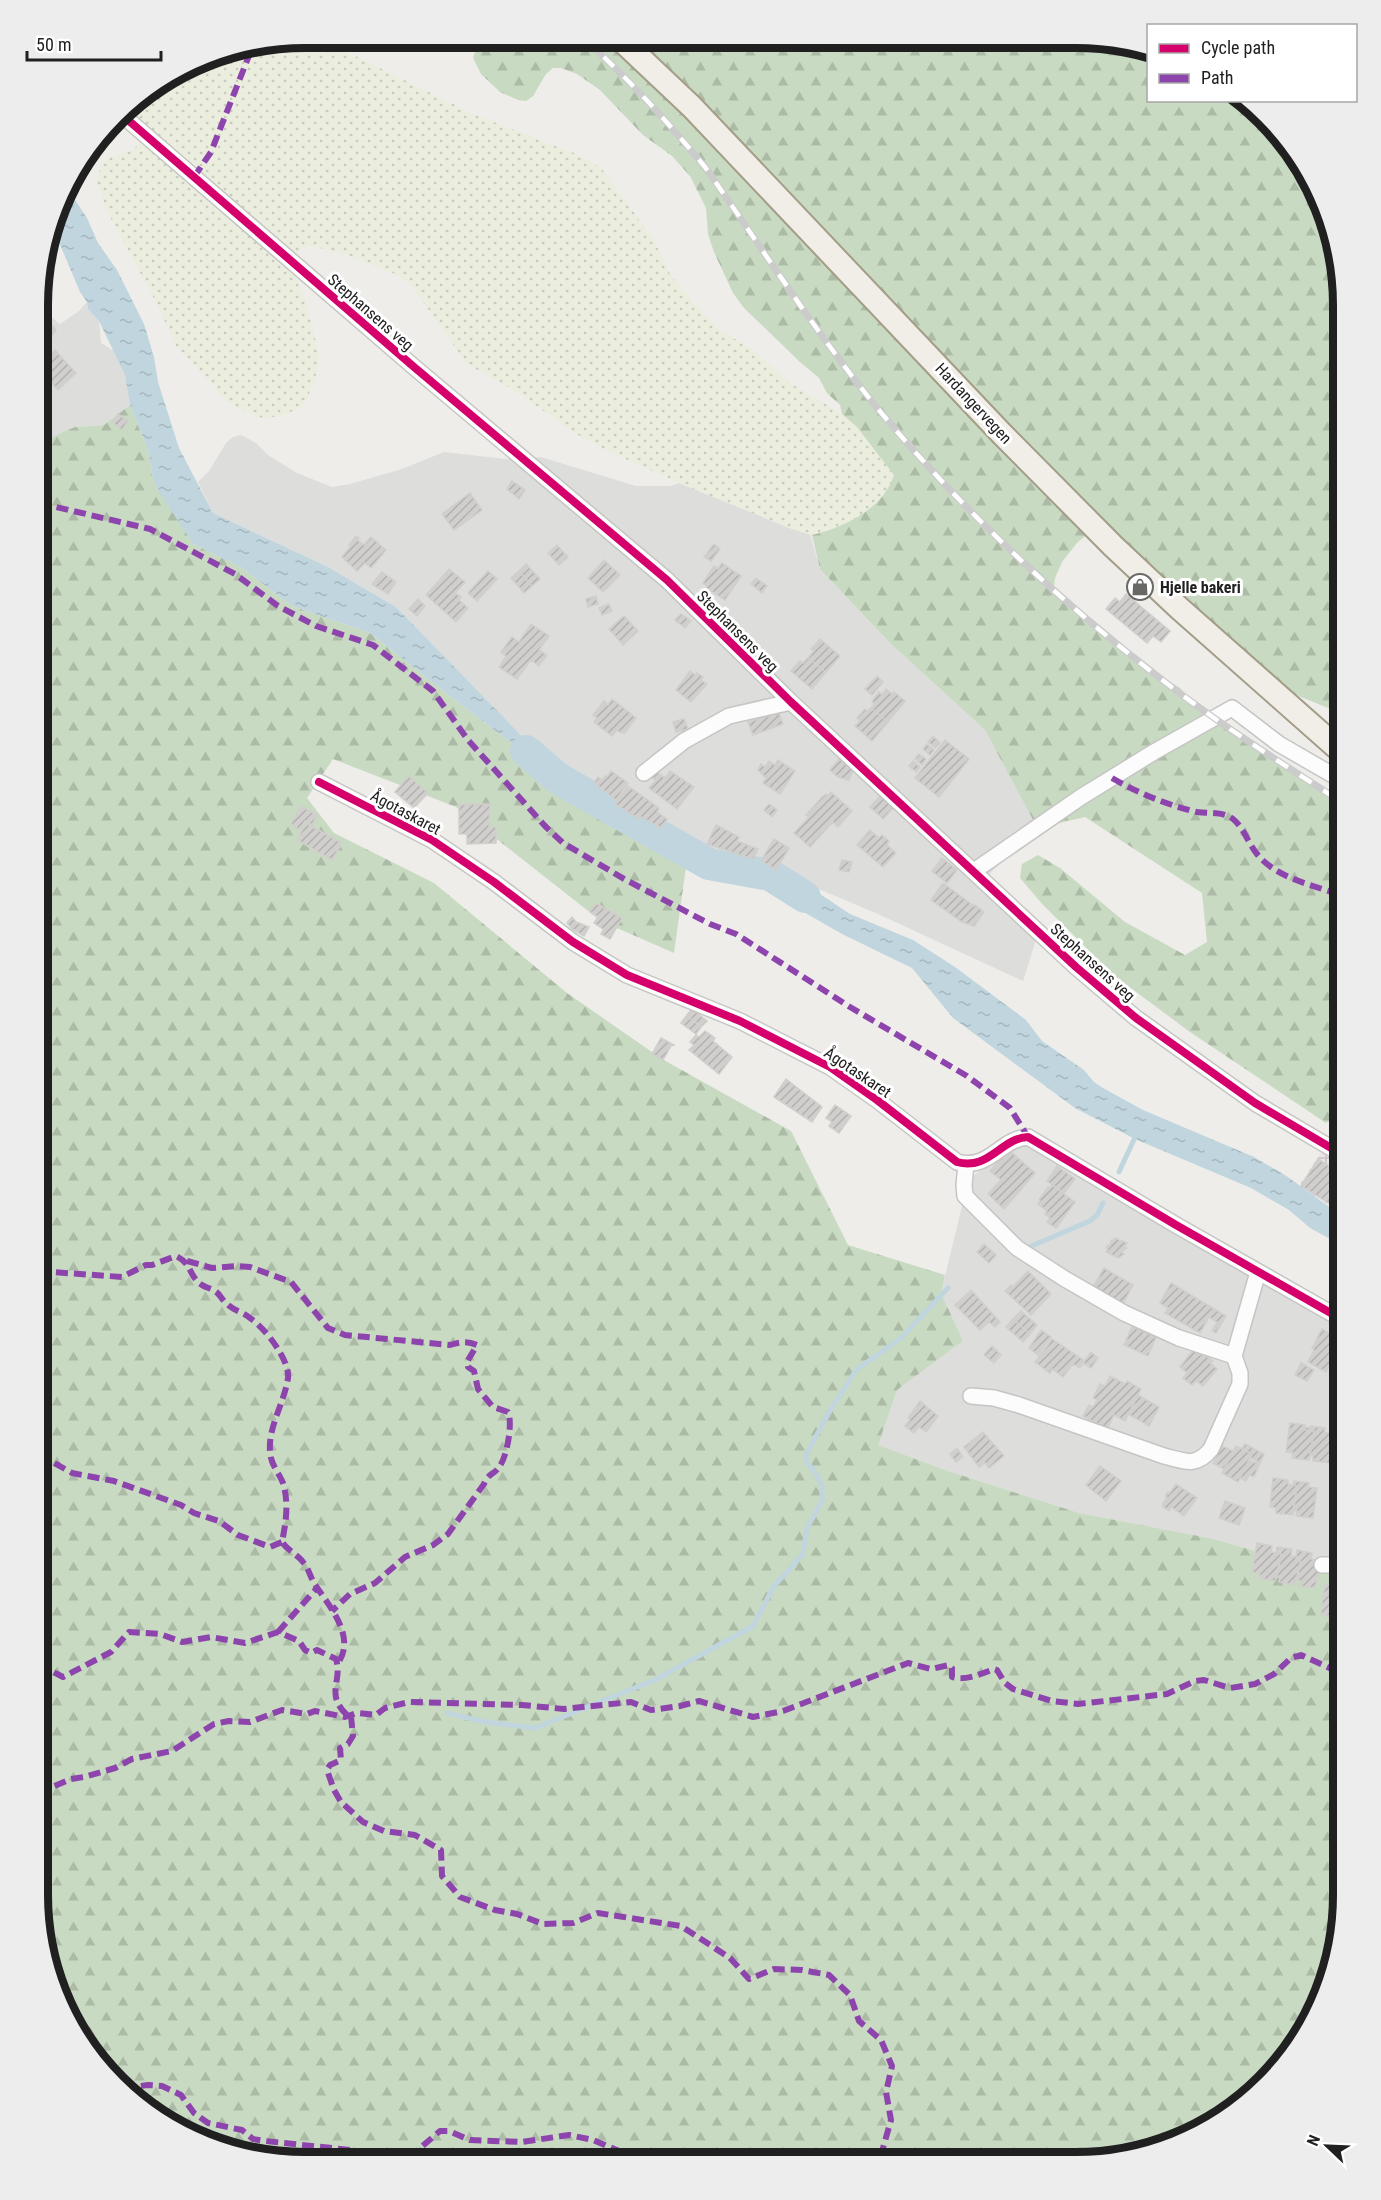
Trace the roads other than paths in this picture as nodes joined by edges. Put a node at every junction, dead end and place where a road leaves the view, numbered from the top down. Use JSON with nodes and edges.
{"nodes":[{"id":1,"x":630,"y":48,"type":"edge"},
{"id":2,"x":127,"y":119,"type":"edge"},
{"id":3,"x":791,"y":702,"type":"junction"},
{"id":4,"x":1333,"y":744,"type":"edge"},
{"id":5,"x":644,"y":773,"type":"dead end"},
{"id":6,"x":1333,"y":775,"type":"edge"},
{"id":7,"x":319,"y":782,"type":"dead end"},
{"id":8,"x":975,"y":871,"type":"junction"},
{"id":9,"x":1333,"y":1149,"type":"edge"},
{"id":10,"x":966,"y":1164,"type":"junction"},
{"id":11,"x":1258,"y":1272,"type":"junction"},
{"id":12,"x":1333,"y":1314,"type":"edge"},
{"id":13,"x":1234,"y":1356,"type":"junction"},
{"id":14,"x":971,"y":1396,"type":"dead end"},
{"id":15,"x":1322,"y":1565,"type":"dead end"},
{"id":16,"x":1333,"y":1565,"type":"edge"}],
"edges":[{"from":1,"to":4,"type":"main road","name":"Hardangervegen"},
{"from":2,"to":3,"type":"street","name":"Stephansens veg"},
{"from":3,"to":5,"type":"street"},
{"from":3,"to":8,"type":"street","name":"Stephansens veg"},
{"from":6,"to":8,"type":"street"},
{"from":7,"to":10,"type":"street","name":"Ågotaskaret"},
{"from":8,"to":9,"type":"street","name":"Stephansens veg"},
{"from":10,"to":11,"type":"street"},
{"from":10,"to":13,"type":"street"},
{"from":11,"to":12,"type":"street"},
{"from":11,"to":13,"type":"street"},
{"from":13,"to":14,"type":"street"},
{"from":15,"to":16,"type":"street"}]}
